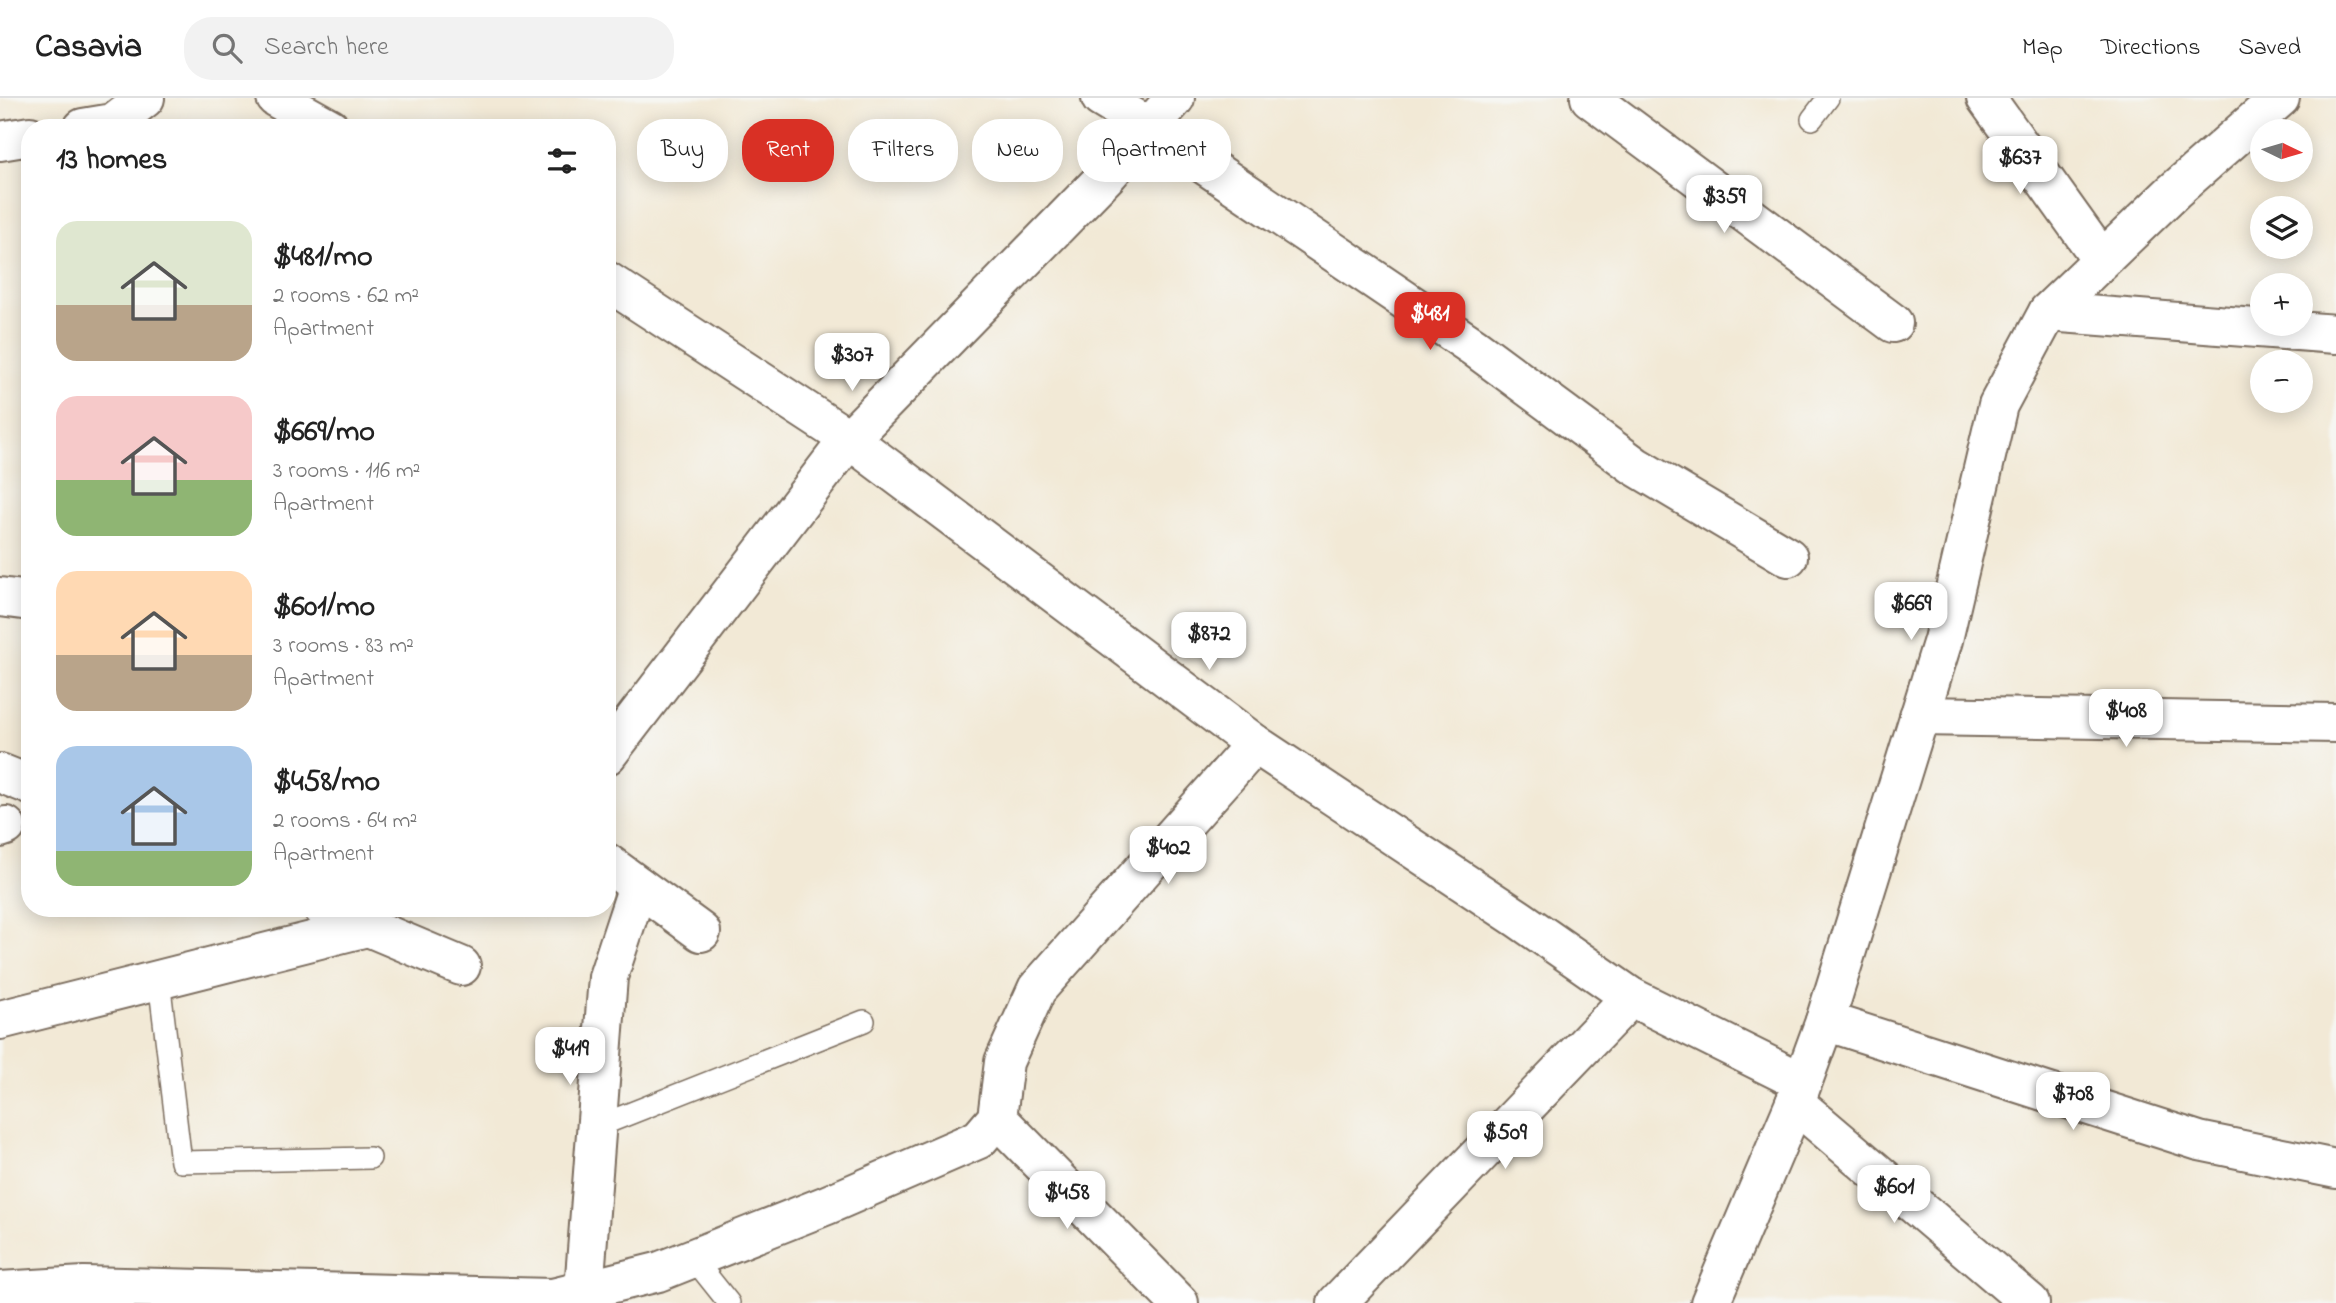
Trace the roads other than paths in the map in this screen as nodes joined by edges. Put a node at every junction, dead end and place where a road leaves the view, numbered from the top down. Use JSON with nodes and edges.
{"nodes":[{"id":1,"x":145,"y":98,"type":"edge"},
{"id":2,"x":276,"y":98,"type":"edge"},
{"id":3,"x":1101,"y":98,"type":"edge"},
{"id":4,"x":1175,"y":98,"type":"edge"},
{"id":5,"x":1590,"y":98,"type":"edge"},
{"id":6,"x":1828,"y":98,"type":"edge"},
{"id":7,"x":1986,"y":98,"type":"edge"},
{"id":8,"x":2280,"y":98,"type":"edge"},
{"id":9,"x":114,"y":119,"type":"edge"},
{"id":10,"x":314,"y":119,"type":"edge"},
{"id":11,"x":1136,"y":119,"type":"edge"},
{"id":12,"x":1156,"y":119,"type":"edge"},
{"id":13,"x":1812,"y":119,"type":"dead end"},
{"id":14,"x":21,"y":138,"type":"edge"},
{"id":15,"x":0,"y":141,"type":"edge"},
{"id":16,"x":1100,"y":182,"type":"edge"},
{"id":17,"x":1230,"y":182,"type":"edge"},
{"id":18,"x":2102,"y":260,"type":"junction"},
{"id":19,"x":616,"y":287,"type":"edge"},
{"id":20,"x":2048,"y":312,"type":"junction"},
{"id":21,"x":1893,"y":323,"type":"dead end"},
{"id":22,"x":2336,"y":334,"type":"edge"},
{"id":23,"x":849,"y":439,"type":"junction"},
{"id":24,"x":1788,"y":557,"type":"dead end"},
{"id":25,"x":0,"y":597,"type":"edge"},
{"id":26,"x":21,"y":600,"type":"edge"},
{"id":27,"x":1919,"y":716,"type":"junction"},
{"id":28,"x":2336,"y":723,"type":"edge"},
{"id":29,"x":616,"y":743,"type":"edge"},
{"id":30,"x":1255,"y":744,"type":"junction"},
{"id":31,"x":0,"y":773,"type":"edge"},
{"id":32,"x":21,"y":781,"type":"edge"},
{"id":33,"x":616,"y":870,"type":"edge"},
{"id":34,"x":638,"y":886,"type":"junction"},
{"id":35,"x":344,"y":917,"type":"edge"},
{"id":36,"x":367,"y":927,"type":"junction"},
{"id":37,"x":701,"y":932,"type":"dead end"},
{"id":38,"x":461,"y":966,"type":"dead end"},
{"id":39,"x":159,"y":980,"type":"junction"},
{"id":40,"x":1631,"y":997,"type":"junction"},
{"id":41,"x":0,"y":1020,"type":"edge"},
{"id":42,"x":864,"y":1021,"type":"dead end"},
{"id":43,"x":1825,"y":1021,"type":"junction"},
{"id":44,"x":1799,"y":1092,"type":"junction"},
{"id":45,"x":997,"y":1118,"type":"junction"},
{"id":46,"x":596,"y":1127,"type":"junction"},
{"id":47,"x":370,"y":1158,"type":"dead end"},
{"id":48,"x":2336,"y":1169,"type":"edge"},
{"id":49,"x":693,"y":1258,"type":"junction"},
{"id":50,"x":0,"y":1291,"type":"edge"},
{"id":51,"x":152,"y":1296,"type":"edge"},
{"id":52,"x":584,"y":1297,"type":"edge"},
{"id":53,"x":336,"y":1298,"type":"edge"},
{"id":54,"x":729,"y":1303,"type":"edge"},
{"id":55,"x":1180,"y":1303,"type":"edge"},
{"id":56,"x":1336,"y":1303,"type":"edge"},
{"id":57,"x":1710,"y":1303,"type":"edge"},
{"id":58,"x":2030,"y":1303,"type":"edge"}],
"edges":[{"from":1,"to":9,"type":"street"},
{"from":2,"to":10,"type":"street"},
{"from":3,"to":11,"type":"street"},
{"from":4,"to":12,"type":"street"},
{"from":5,"to":21,"type":"street"},
{"from":6,"to":13,"type":"lane"},
{"from":7,"to":18,"type":"street"},
{"from":8,"to":18,"type":"street"},
{"from":14,"to":15,"type":"street"},
{"from":16,"to":23,"type":"street"},
{"from":17,"to":24,"type":"street"},
{"from":18,"to":20,"type":"street"},
{"from":19,"to":23,"type":"street"},
{"from":20,"to":22,"type":"street"},
{"from":20,"to":27,"type":"street"},
{"from":23,"to":29,"type":"street"},
{"from":23,"to":30,"type":"street"},
{"from":25,"to":26,"type":"street"},
{"from":27,"to":28,"type":"street"},
{"from":27,"to":43,"type":"street"},
{"from":30,"to":40,"type":"street"},
{"from":30,"to":45,"type":"street"},
{"from":31,"to":32,"type":"street"},
{"from":33,"to":34,"type":"street"},
{"from":34,"to":37,"type":"street"},
{"from":34,"to":46,"type":"street"},
{"from":35,"to":36,"type":"street"},
{"from":36,"to":38,"type":"street"},
{"from":36,"to":39,"type":"street"},
{"from":39,"to":41,"type":"street"},
{"from":39,"to":47,"type":"lane"},
{"from":40,"to":44,"type":"street"},
{"from":40,"to":56,"type":"street"},
{"from":42,"to":46,"type":"lane"},
{"from":43,"to":44,"type":"street"},
{"from":43,"to":48,"type":"street"},
{"from":44,"to":57,"type":"street"},
{"from":44,"to":58,"type":"street"},
{"from":45,"to":49,"type":"street"},
{"from":45,"to":55,"type":"street"},
{"from":46,"to":52,"type":"street"},
{"from":49,"to":52,"type":"street"},
{"from":49,"to":54,"type":"lane"},
{"from":50,"to":51,"type":"street"},
{"from":51,"to":53,"type":"street"},
{"from":52,"to":53,"type":"street"}]}
